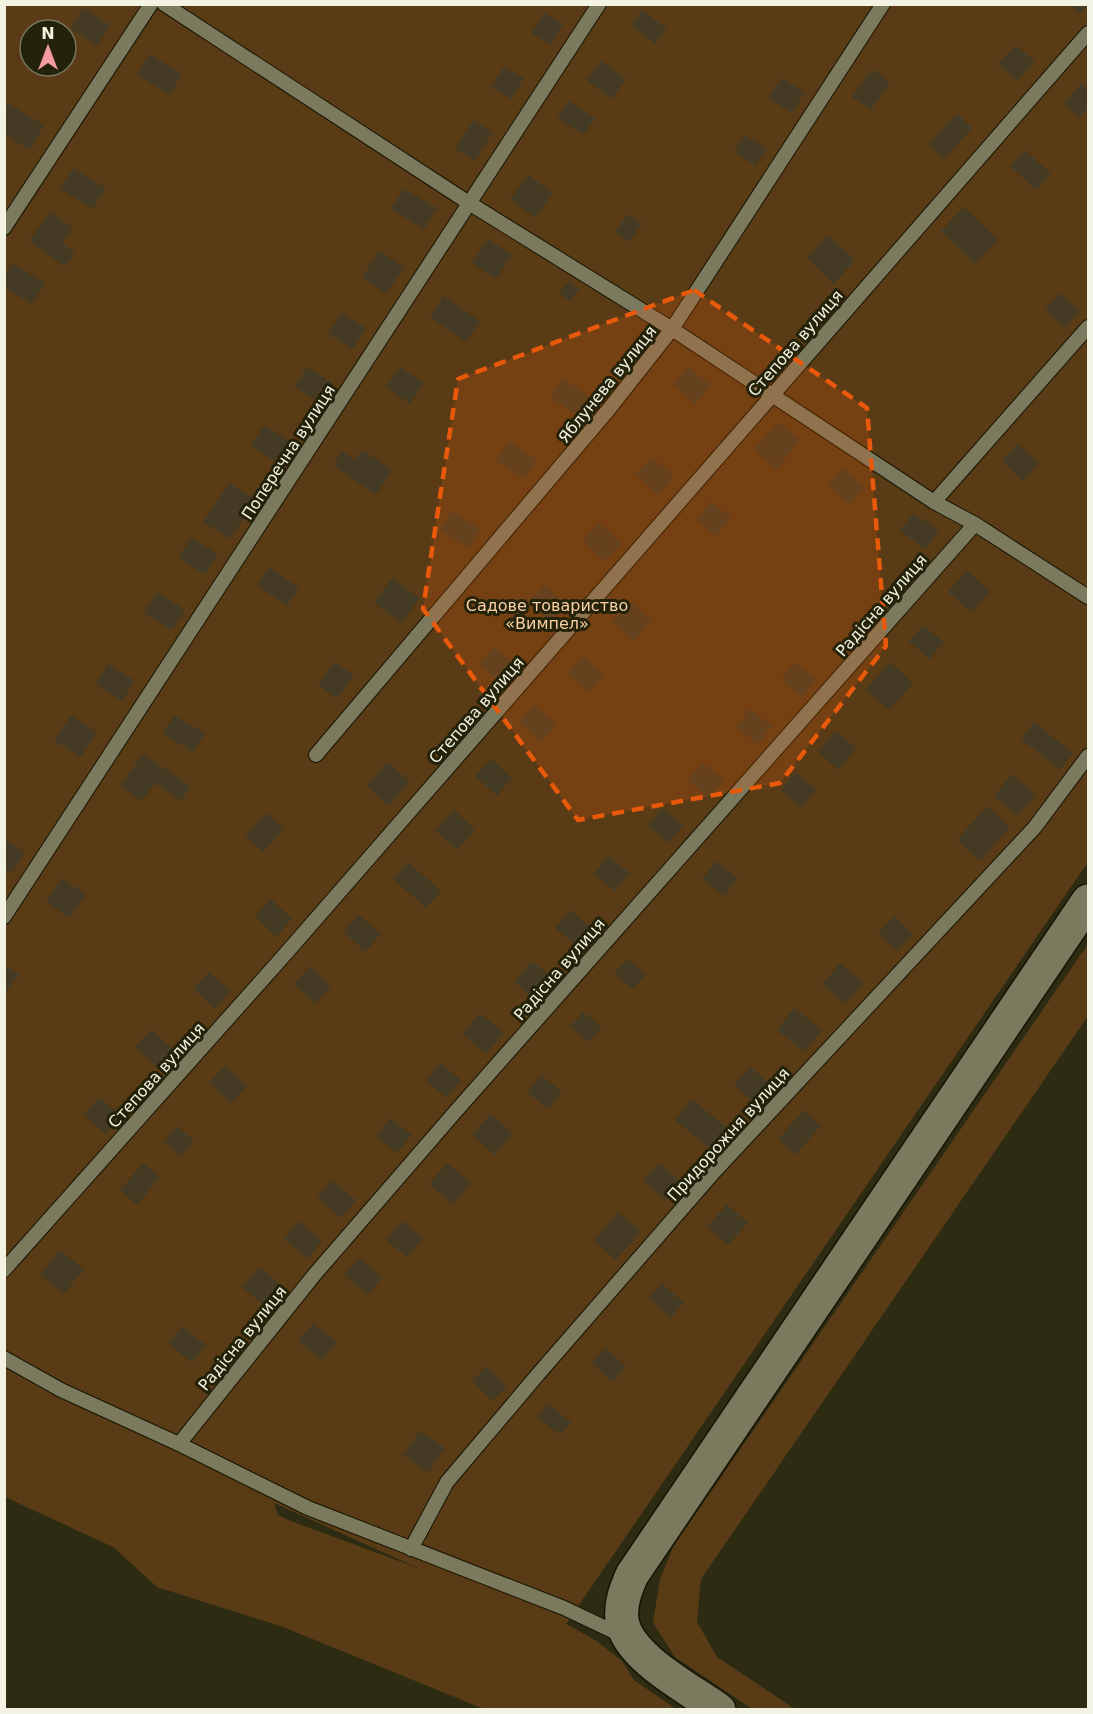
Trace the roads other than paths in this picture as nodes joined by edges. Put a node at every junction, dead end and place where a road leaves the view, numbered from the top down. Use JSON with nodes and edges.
{"nodes":[{"id":1,"x":151,"y":4,"type":"edge"},
{"id":2,"x":164,"y":4,"type":"edge"},
{"id":3,"x":600,"y":4,"type":"edge"},
{"id":4,"x":883,"y":4,"type":"edge"},
{"id":5,"x":1089,"y":33,"type":"edge"},
{"id":6,"x":469,"y":203,"type":"junction"},
{"id":7,"x":4,"y":228,"type":"edge"},
{"id":8,"x":1089,"y":327,"type":"edge"},
{"id":9,"x":672,"y":329,"type":"junction"},
{"id":10,"x":771,"y":395,"type":"junction"},
{"id":11,"x":934,"y":502,"type":"junction"},
{"id":12,"x":975,"y":524,"type":"junction"},
{"id":13,"x":1089,"y":597,"type":"edge"},
{"id":14,"x":316,"y":755,"type":"dead end"},
{"id":15,"x":1089,"y":756,"type":"edge"},
{"id":16,"x":1089,"y":901,"type":"edge"},
{"id":17,"x":4,"y":917,"type":"edge"},
{"id":18,"x":4,"y":1270,"type":"edge"},
{"id":19,"x":4,"y":1358,"type":"edge"},
{"id":20,"x":179,"y":1444,"type":"junction"},
{"id":21,"x":411,"y":1549,"type":"junction"},
{"id":22,"x":628,"y":1639,"type":"junction"},
{"id":23,"x":719,"y":1710,"type":"edge"}],
"edges":[{"from":1,"to":7,"type":"lane"},
{"from":2,"to":6,"type":"lane"},
{"from":3,"to":6,"type":"lane","name":"Поперечна вулиця"},
{"from":4,"to":9,"type":"lane","name":"Яблунева вулиця"},
{"from":5,"to":10,"type":"lane","name":"Степова вулиця"},
{"from":6,"to":9,"type":"lane"},
{"from":6,"to":17,"type":"lane","name":"Поперечна вулиця"},
{"from":8,"to":11,"type":"lane"},
{"from":9,"to":10,"type":"lane"},
{"from":9,"to":14,"type":"lane","name":"Яблунева вулиця"},
{"from":10,"to":11,"type":"lane"},
{"from":10,"to":18,"type":"lane","name":"Степова вулиця"},
{"from":11,"to":12,"type":"lane"},
{"from":12,"to":13,"type":"lane"},
{"from":12,"to":20,"type":"lane","name":"Радісна вулиця"},
{"from":15,"to":21,"type":"lane","name":"Придорожня вулиця"},
{"from":16,"to":22,"type":"street"},
{"from":19,"to":20,"type":"lane"},
{"from":20,"to":21,"type":"lane"},
{"from":21,"to":22,"type":"lane"},
{"from":22,"to":23,"type":"street"}]}
